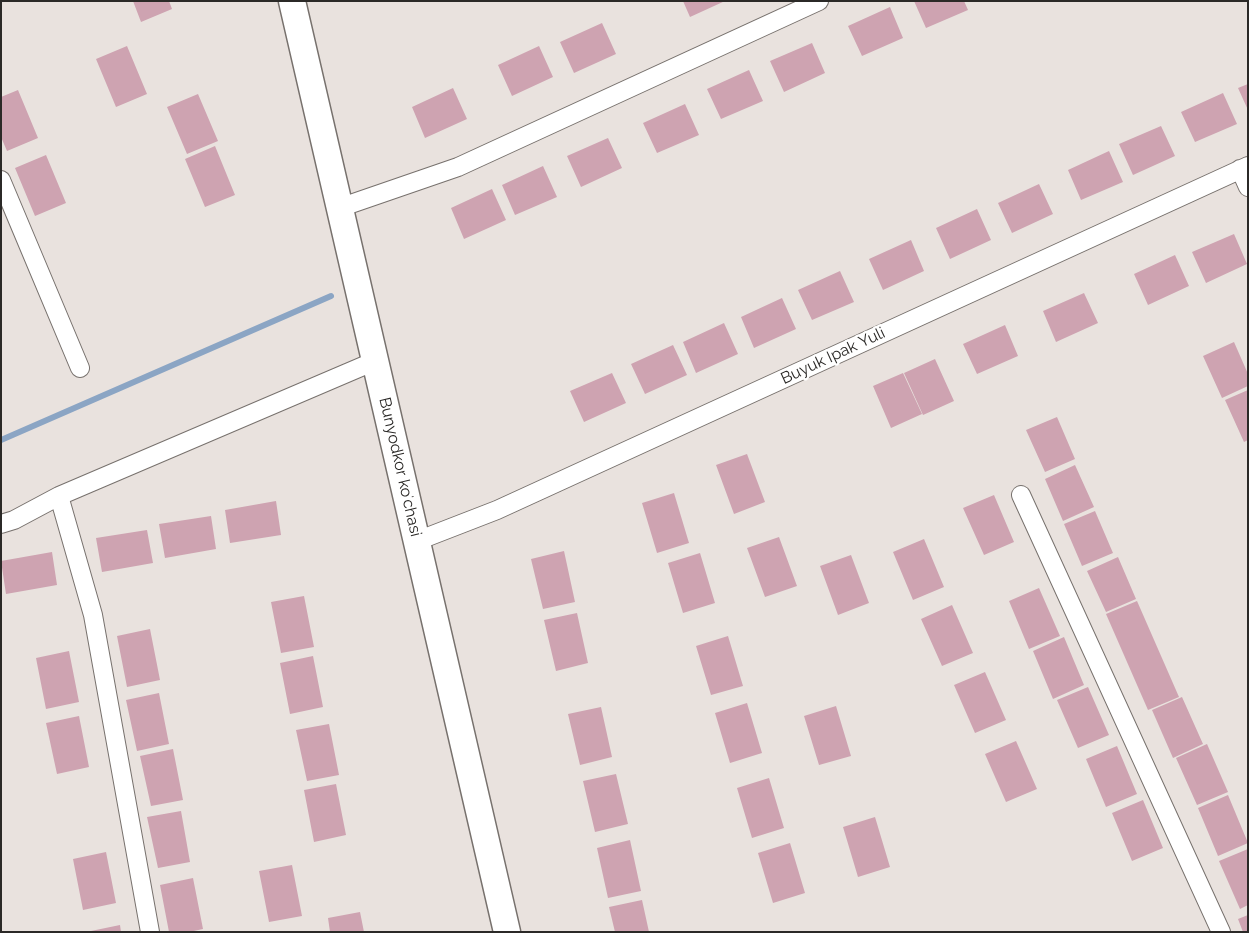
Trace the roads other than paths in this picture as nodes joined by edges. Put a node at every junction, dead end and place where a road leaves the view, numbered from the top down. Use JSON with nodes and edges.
{"nodes":[{"id":1,"x":292,"y":1,"type":"edge"},
{"id":2,"x":819,"y":1,"type":"edge"},
{"id":3,"x":1244,"y":168,"type":"edge"},
{"id":4,"x":1,"y":180,"type":"edge"},
{"id":5,"x":1248,"y":187,"type":"edge"},
{"id":6,"x":340,"y":208,"type":"junction"},
{"id":7,"x":375,"y":361,"type":"junction"},
{"id":8,"x":80,"y":368,"type":"dead end"},
{"id":9,"x":1021,"y":495,"type":"dead end"},
{"id":10,"x":59,"y":496,"type":"junction"},
{"id":11,"x":1,"y":524,"type":"edge"},
{"id":12,"x":417,"y":541,"type":"junction"},
{"id":13,"x":150,"y":932,"type":"edge"},
{"id":14,"x":508,"y":932,"type":"edge"},
{"id":15,"x":1221,"y":932,"type":"edge"}],
"edges":[{"from":1,"to":6,"type":"main road","name":"Bunyodkor koʻchasi"},
{"from":2,"to":6,"type":"street"},
{"from":3,"to":5,"type":"street"},
{"from":3,"to":12,"type":"street","name":"Buyuk Ipak Yuli"},
{"from":4,"to":8,"type":"street"},
{"from":6,"to":7,"type":"main road","name":"Bunyodkor koʻchasi"},
{"from":7,"to":10,"type":"street"},
{"from":7,"to":12,"type":"main road","name":"Bunyodkor koʻchasi"},
{"from":9,"to":15,"type":"street"},
{"from":10,"to":11,"type":"street"},
{"from":10,"to":13,"type":"street"},
{"from":12,"to":14,"type":"main road","name":"Bunyodkor koʻchasi"}]}
